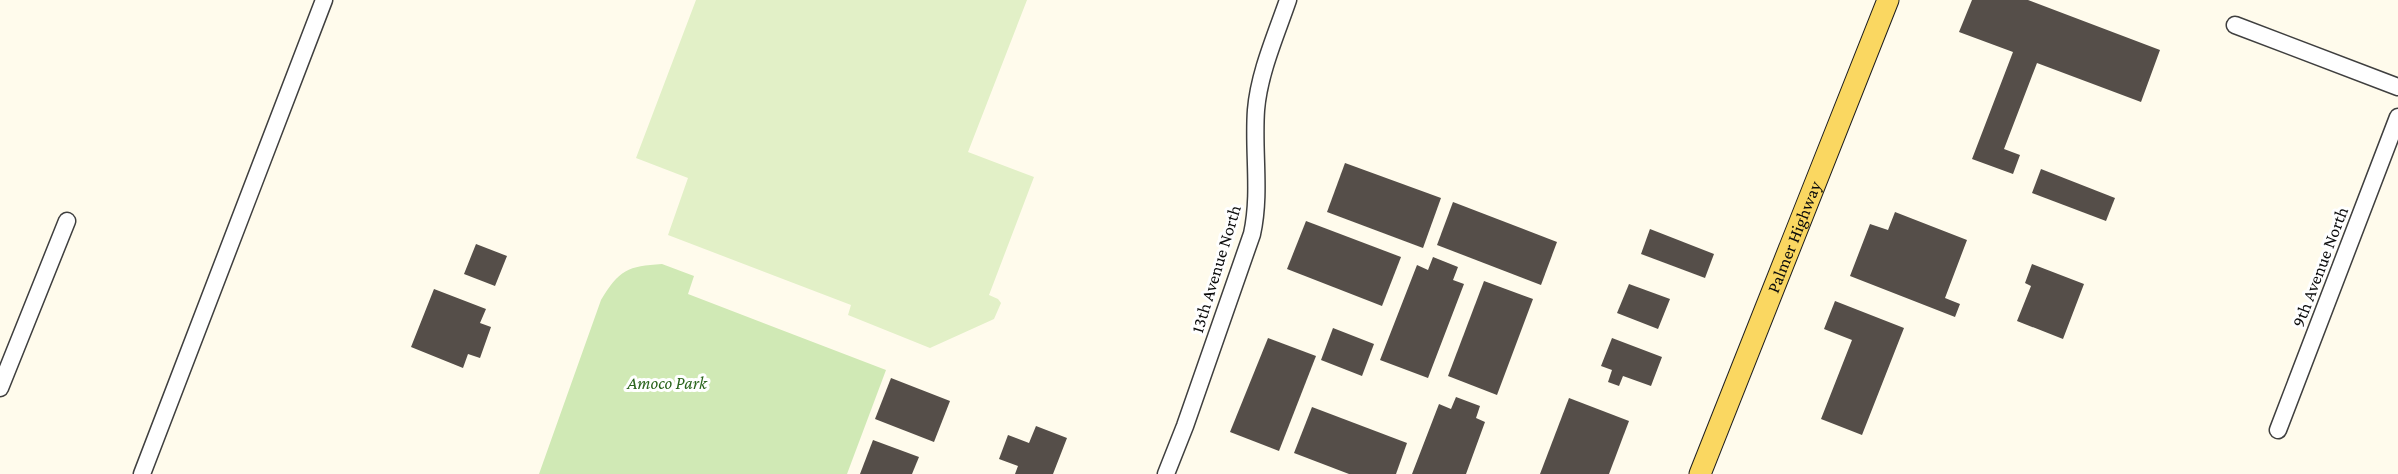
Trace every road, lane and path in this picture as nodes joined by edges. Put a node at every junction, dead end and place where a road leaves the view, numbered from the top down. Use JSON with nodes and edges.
{"nodes":[{"id":1,"x":324,"y":0,"type":"edge"},
{"id":2,"x":1288,"y":0,"type":"edge"},
{"id":3,"x":1888,"y":0,"type":"edge"},
{"id":4,"x":2235,"y":25,"type":"dead end"},
{"id":5,"x":2398,"y":87,"type":"edge"},
{"id":6,"x":2398,"y":117,"type":"edge"},
{"id":7,"x":66,"y":221,"type":"dead end"},
{"id":8,"x":0,"y":388,"type":"edge"},
{"id":9,"x":2278,"y":430,"type":"dead end"},
{"id":10,"x":142,"y":474,"type":"edge"},
{"id":11,"x":1166,"y":474,"type":"edge"},
{"id":12,"x":1700,"y":474,"type":"edge"}],
"edges":[{"from":1,"to":10,"type":"street"},
{"from":2,"to":11,"type":"street","name":"13th Avenue North"},
{"from":3,"to":12,"type":"main road","name":"Palmer Highway"},
{"from":4,"to":5,"type":"street"},
{"from":6,"to":9,"type":"street","name":"9th Avenue North"},
{"from":7,"to":8,"type":"street"}]}
